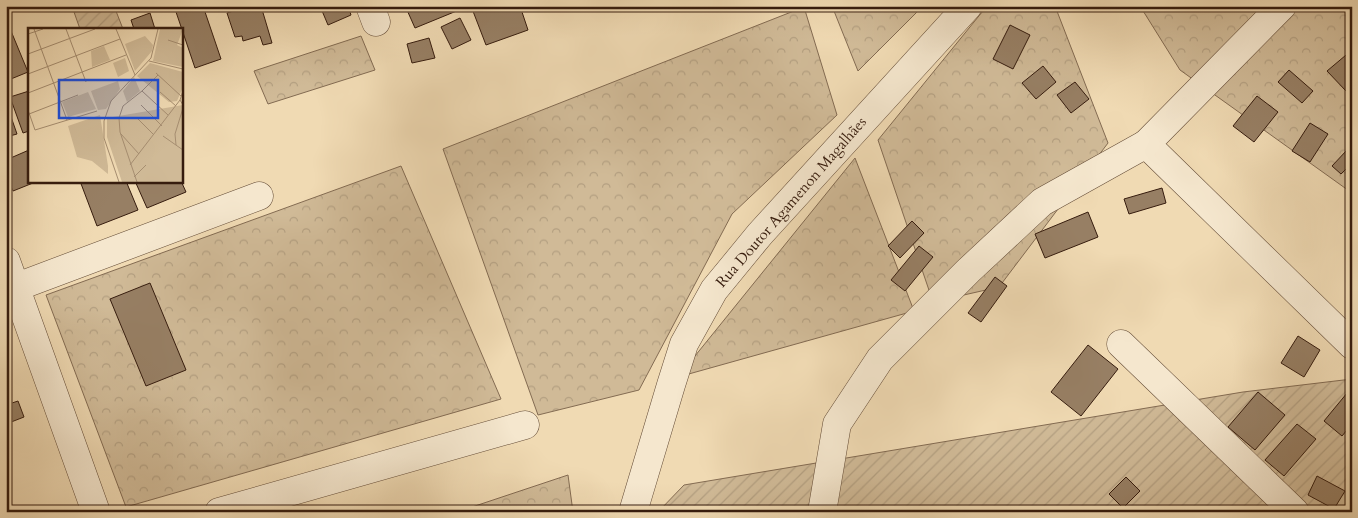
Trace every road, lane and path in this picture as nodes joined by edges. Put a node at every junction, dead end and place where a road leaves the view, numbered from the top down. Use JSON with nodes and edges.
{"nodes":[{"id":1,"x":968,"y":6,"type":"edge"},
{"id":2,"x":1282,"y":6,"type":"edge"},
{"id":3,"x":1146,"y":144,"type":"junction"},
{"id":4,"x":259,"y":196,"type":"dead end"},
{"id":5,"x":6,"y":261,"type":"edge"},
{"id":6,"x":11,"y":289,"type":"edge"},
{"id":7,"x":1121,"y":344,"type":"dead end"},
{"id":8,"x":1352,"y":345,"type":"edge"},
{"id":9,"x":525,"y":426,"type":"dead end"},
{"id":10,"x":96,"y":512,"type":"edge"},
{"id":11,"x":219,"y":512,"type":"edge"},
{"id":12,"x":633,"y":512,"type":"edge"},
{"id":13,"x":822,"y":512,"type":"edge"},
{"id":14,"x":1294,"y":512,"type":"edge"}],
"edges":[{"from":1,"to":12,"type":"street","name":"Rua Doutor Agamenon Magalhães"},
{"from":2,"to":3,"type":"street"},
{"from":3,"to":8,"type":"street"},
{"from":3,"to":13,"type":"street"},
{"from":4,"to":6,"type":"street"},
{"from":5,"to":6,"type":"street"},
{"from":6,"to":10,"type":"street"},
{"from":7,"to":14,"type":"street"},
{"from":9,"to":11,"type":"street"}]}
